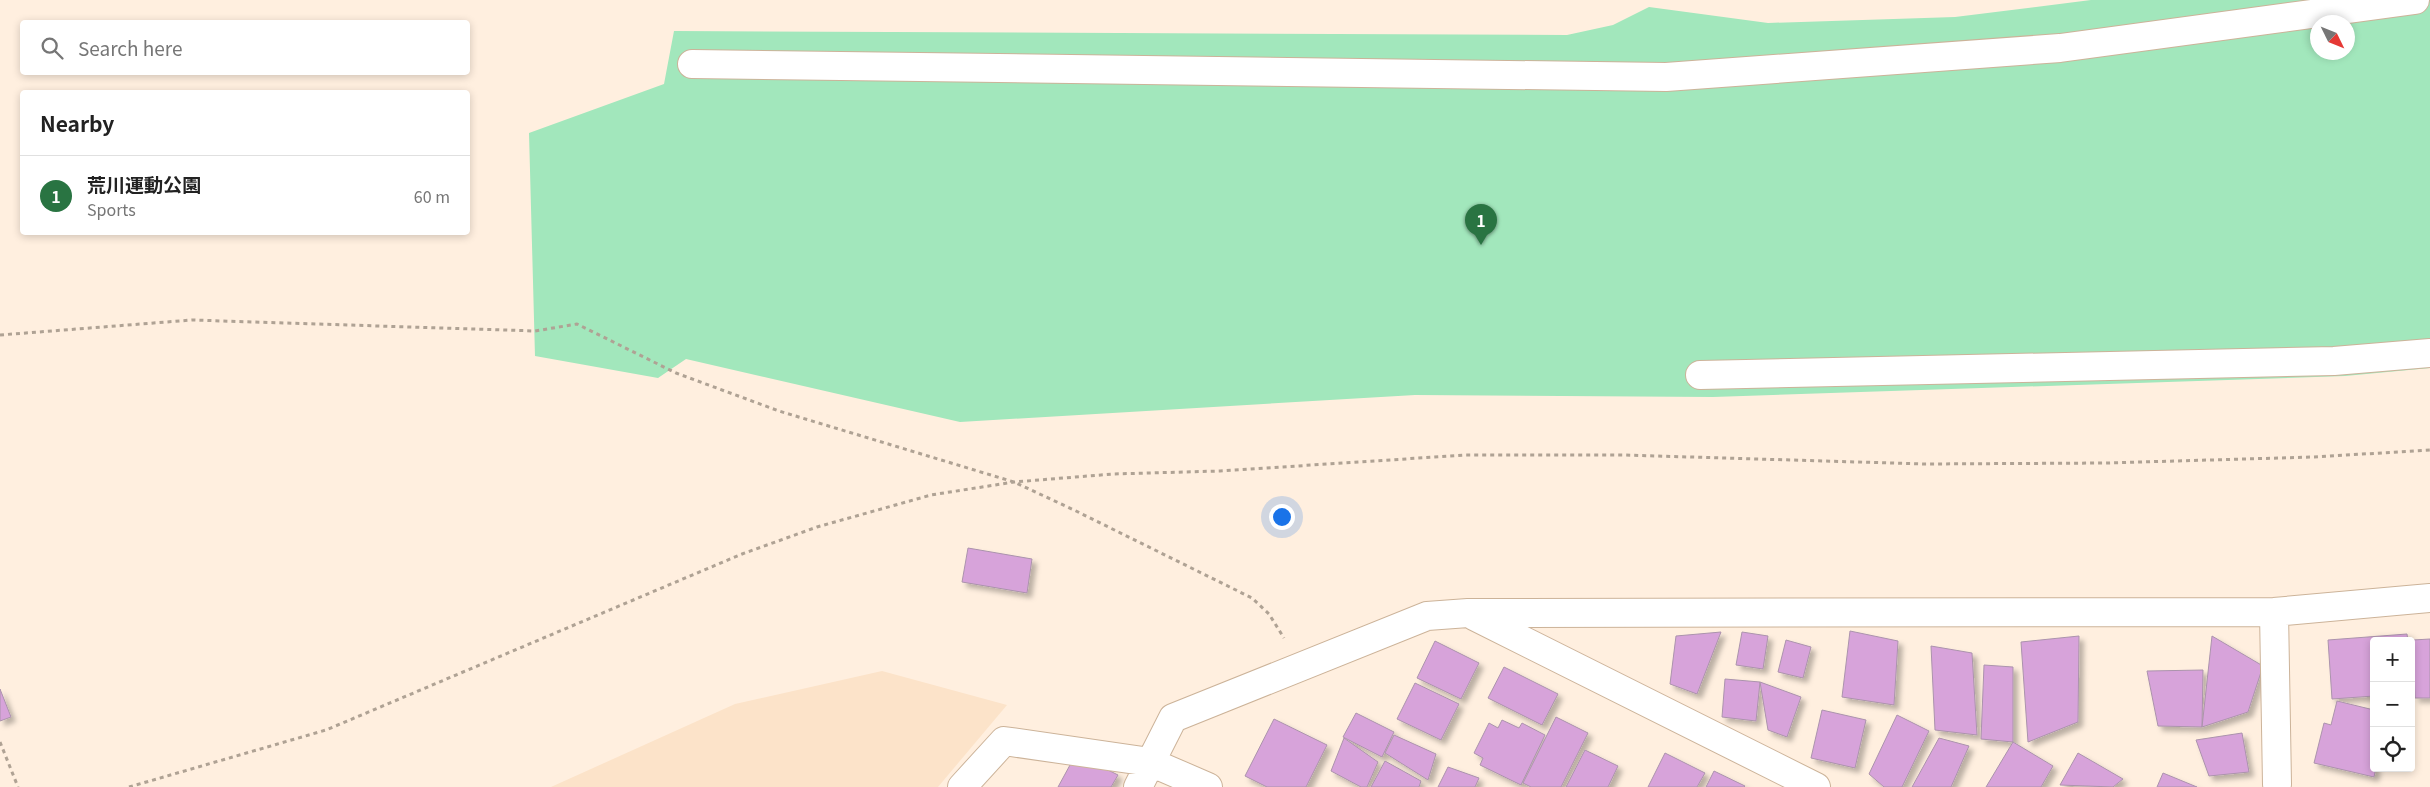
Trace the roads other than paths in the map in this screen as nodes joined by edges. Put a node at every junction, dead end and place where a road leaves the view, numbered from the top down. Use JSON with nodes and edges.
{"nodes":[{"id":1,"x":2415,"y":0,"type":"edge"},
{"id":2,"x":692,"y":64,"type":"dead end"},
{"id":3,"x":2430,"y":353,"type":"edge"},
{"id":4,"x":1700,"y":375,"type":"dead end"},
{"id":5,"x":2430,"y":598,"type":"edge"},
{"id":6,"x":2274,"y":612,"type":"junction"},
{"id":7,"x":1468,"y":613,"type":"junction"},
{"id":8,"x":1150,"y":762,"type":"junction"},
{"id":9,"x":2280,"y":786,"type":"edge"},
{"id":10,"x":962,"y":787,"type":"edge"},
{"id":11,"x":1138,"y":787,"type":"edge"},
{"id":12,"x":1208,"y":787,"type":"edge"},
{"id":13,"x":1816,"y":787,"type":"edge"}],
"edges":[{"from":1,"to":2,"type":"street"},
{"from":3,"to":4,"type":"street"},
{"from":5,"to":6,"type":"street"},
{"from":6,"to":7,"type":"street"},
{"from":6,"to":9,"type":"street"},
{"from":7,"to":8,"type":"street"},
{"from":7,"to":13,"type":"street"},
{"from":8,"to":10,"type":"street"},
{"from":8,"to":11,"type":"street"},
{"from":8,"to":12,"type":"street"}]}
